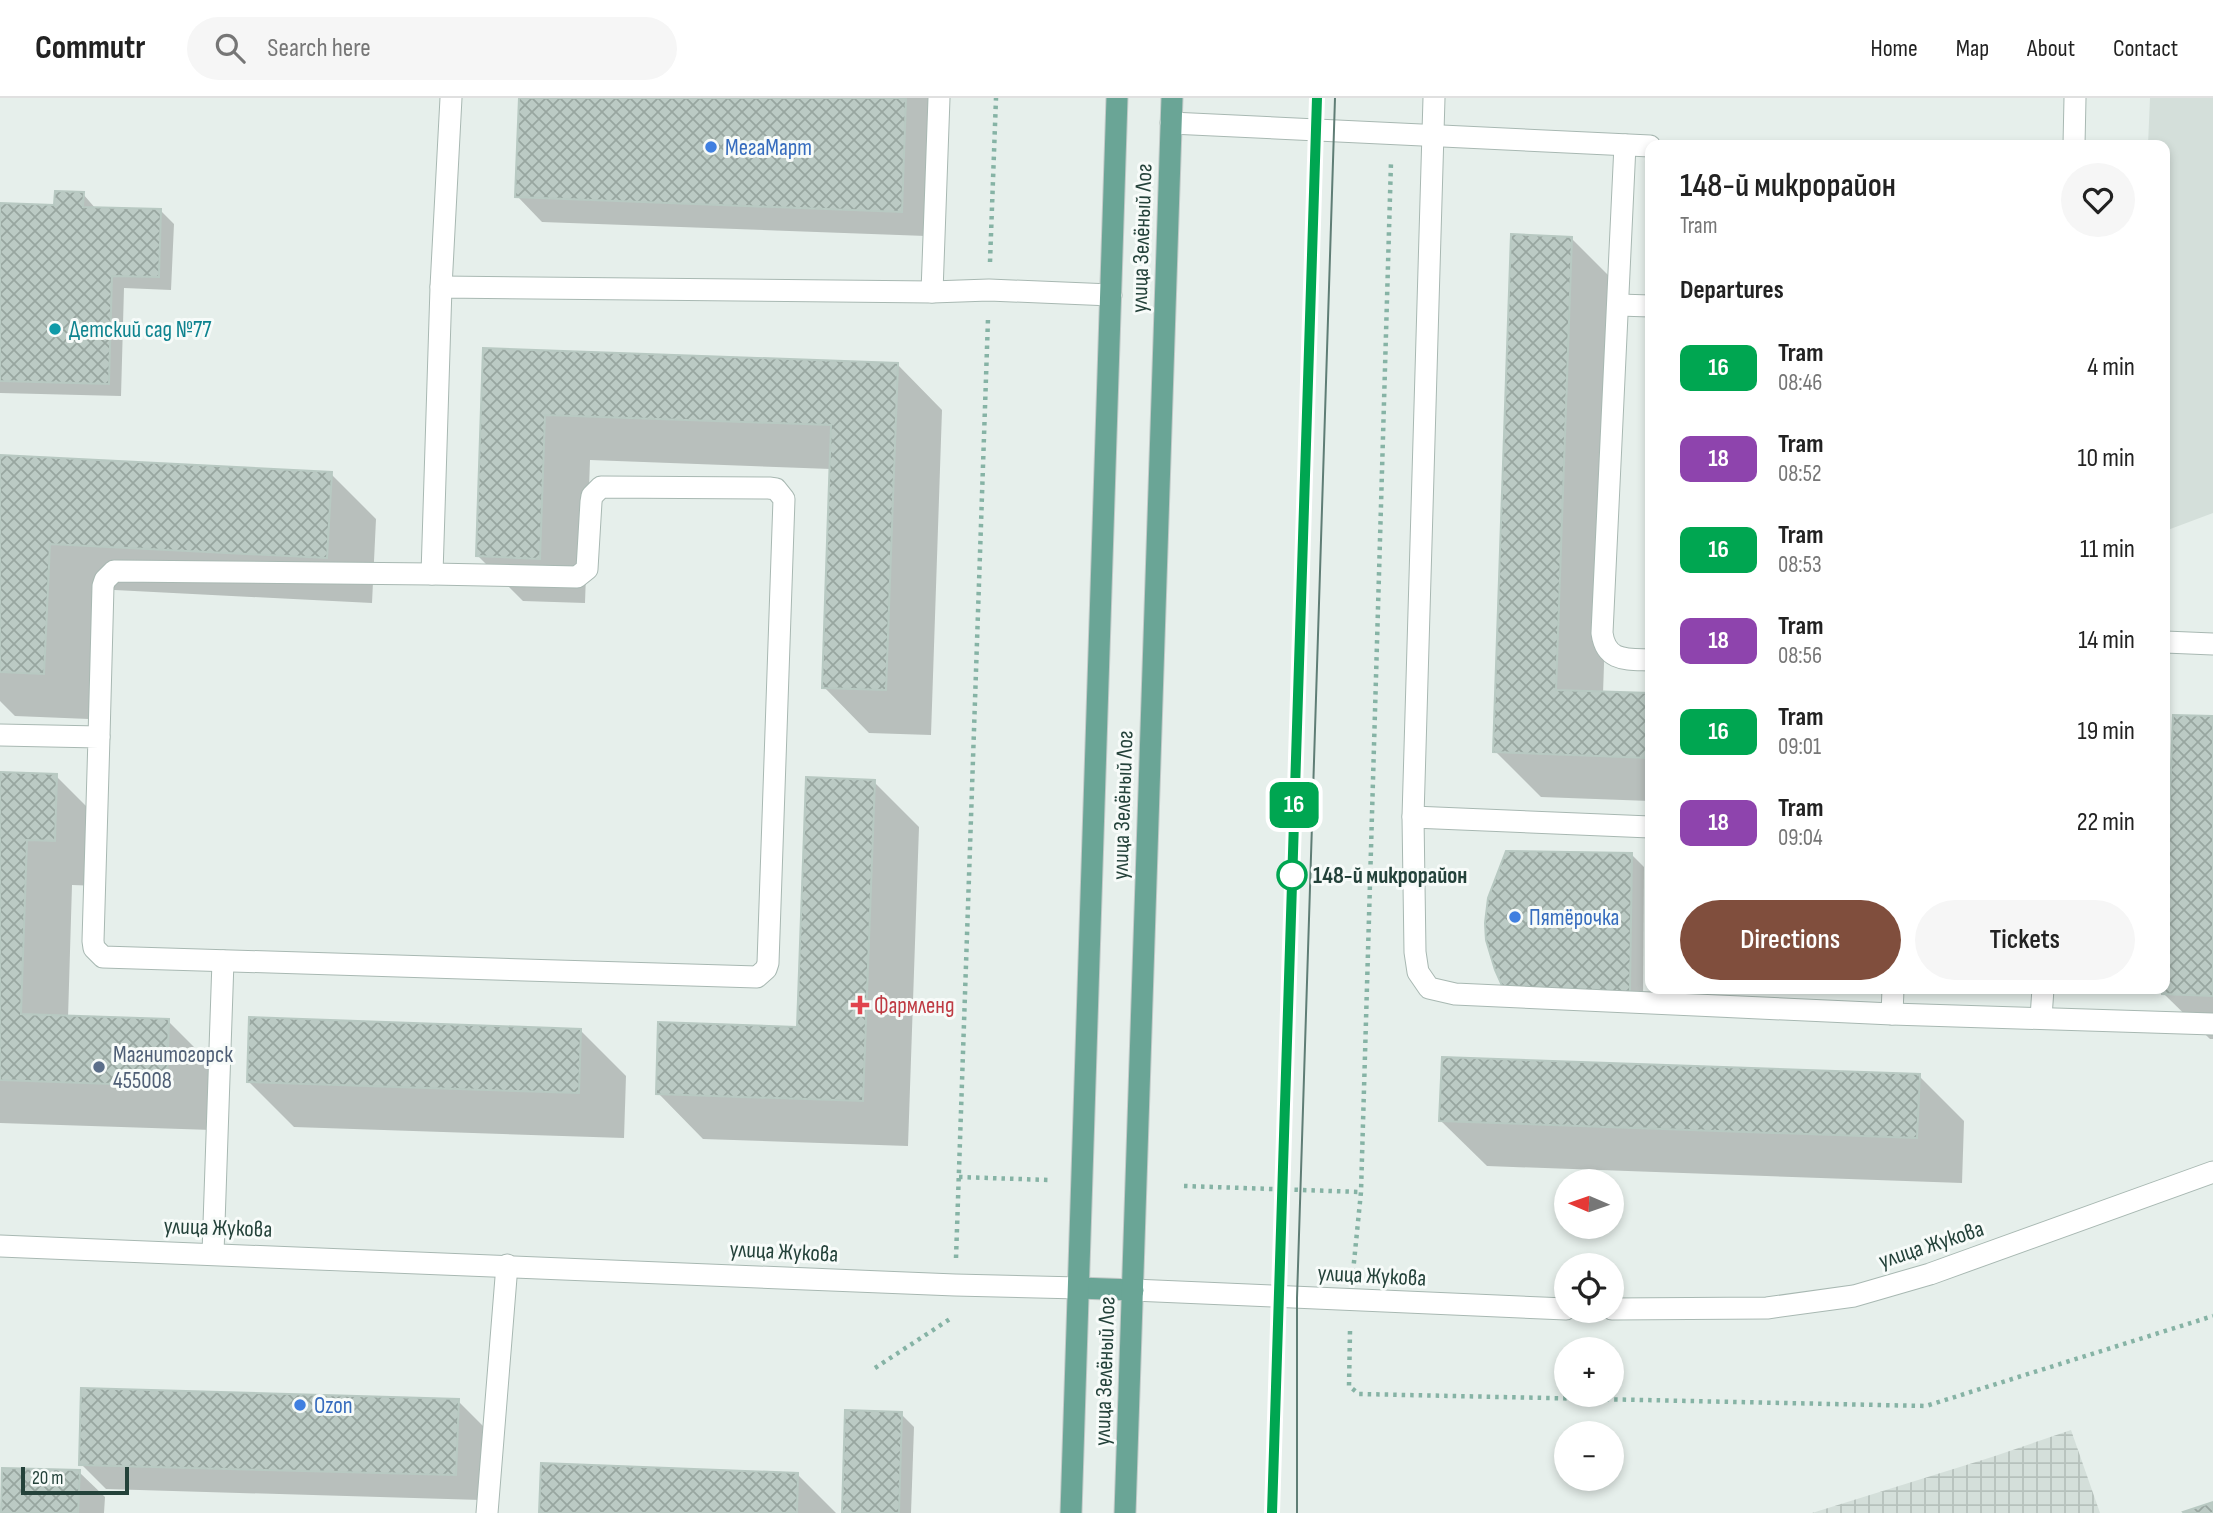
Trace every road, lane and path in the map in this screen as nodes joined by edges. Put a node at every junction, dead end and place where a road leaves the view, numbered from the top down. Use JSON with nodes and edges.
{"nodes":[{"id":1,"x":451,"y":98,"type":"edge"},
{"id":2,"x":939,"y":98,"type":"edge"},
{"id":3,"x":996,"y":98,"type":"edge"},
{"id":4,"x":1117,"y":98,"type":"edge"},
{"id":5,"x":1172,"y":98,"type":"edge"},
{"id":6,"x":1433,"y":98,"type":"edge"},
{"id":7,"x":2076,"y":98,"type":"edge"},
{"id":8,"x":1171,"y":123,"type":"junction"},
{"id":9,"x":1391,"y":133,"type":"junction"},
{"id":10,"x":1431,"y":135,"type":"junction"},
{"id":11,"x":2074,"y":140,"type":"edge"},
{"id":12,"x":1625,"y":145,"type":"junction"},
{"id":13,"x":1645,"y":146,"type":"edge"},
{"id":14,"x":441,"y":287,"type":"junction"},
{"id":15,"x":989,"y":290,"type":"junction"},
{"id":16,"x":932,"y":292,"type":"junction"},
{"id":17,"x":1111,"y":295,"type":"junction"},
{"id":18,"x":1619,"y":304,"type":"junction"},
{"id":19,"x":1645,"y":306,"type":"edge"},
{"id":20,"x":432,"y":574,"type":"junction"},
{"id":21,"x":2170,"y":642,"type":"edge"},
{"id":22,"x":2213,"y":644,"type":"edge"},
{"id":23,"x":1645,"y":660,"type":"edge"},
{"id":24,"x":0,"y":735,"type":"edge"},
{"id":25,"x":99,"y":737,"type":"junction"},
{"id":26,"x":1413,"y":817,"type":"junction"},
{"id":27,"x":1645,"y":828,"type":"edge"},
{"id":28,"x":223,"y":961,"type":"junction"},
{"id":29,"x":1893,"y":994,"type":"edge"},
{"id":30,"x":2043,"y":994,"type":"edge"},
{"id":31,"x":1892,"y":1014,"type":"junction"},
{"id":32,"x":2042,"y":1017,"type":"junction"},
{"id":33,"x":2213,"y":1024,"type":"edge"},
{"id":34,"x":959,"y":1177,"type":"junction"},
{"id":35,"x":2211,"y":1178,"type":"edge"},
{"id":36,"x":1048,"y":1180,"type":"dead end"},
{"id":37,"x":1184,"y":1186,"type":"dead end"},
{"id":38,"x":1360,"y":1192,"type":"junction"},
{"id":39,"x":0,"y":1246,"type":"edge"},
{"id":40,"x":213,"y":1253,"type":"junction"},
{"id":41,"x":956,"y":1263,"type":"dead end"},
{"id":42,"x":508,"y":1265,"type":"junction"},
{"id":43,"x":1352,"y":1276,"type":"dead end"},
{"id":44,"x":1079,"y":1288,"type":"junction"},
{"id":45,"x":1133,"y":1290,"type":"junction"},
{"id":46,"x":1554,"y":1308,"type":"edge"},
{"id":47,"x":1624,"y":1308,"type":"edge"},
{"id":48,"x":2213,"y":1316,"type":"edge"},
{"id":49,"x":953,"y":1317,"type":"dead end"},
{"id":50,"x":1350,"y":1331,"type":"dead end"},
{"id":51,"x":875,"y":1368,"type":"dead end"},
{"id":52,"x":487,"y":1513,"type":"edge"},
{"id":53,"x":1071,"y":1513,"type":"edge"},
{"id":54,"x":1125,"y":1513,"type":"edge"}],
"edges":[{"from":1,"to":14,"type":"street"},
{"from":2,"to":16,"type":"street"},
{"from":3,"to":15,"type":"path"},
{"from":4,"to":17,"type":"main road","name":"улица Зелёный Лог"},
{"from":5,"to":8,"type":"main road","name":"улица Зелёный Лог"},
{"from":6,"to":10,"type":"street"},
{"from":7,"to":11,"type":"street"},
{"from":8,"to":9,"type":"street"},
{"from":8,"to":45,"type":"main road","name":"улица Зелёный Лог"},
{"from":9,"to":10,"type":"street"},
{"from":9,"to":38,"type":"path"},
{"from":10,"to":12,"type":"street"},
{"from":10,"to":26,"type":"street"},
{"from":12,"to":13,"type":"street"},
{"from":12,"to":18,"type":"street"},
{"from":14,"to":16,"type":"street"},
{"from":14,"to":20,"type":"street"},
{"from":15,"to":16,"type":"street"},
{"from":15,"to":17,"type":"street"},
{"from":15,"to":34,"type":"path"},
{"from":17,"to":44,"type":"main road","name":"улица Зелёный Лог"},
{"from":18,"to":19,"type":"street"},
{"from":18,"to":23,"type":"street"},
{"from":20,"to":25,"type":"street"},
{"from":20,"to":28,"type":"street"},
{"from":21,"to":22,"type":"street"},
{"from":24,"to":25,"type":"street"},
{"from":25,"to":28,"type":"street"},
{"from":26,"to":27,"type":"street"},
{"from":26,"to":31,"type":"street"},
{"from":28,"to":40,"type":"street"},
{"from":29,"to":31,"type":"street"},
{"from":30,"to":32,"type":"street"},
{"from":31,"to":32,"type":"street"},
{"from":32,"to":33,"type":"street"},
{"from":34,"to":36,"type":"path"},
{"from":34,"to":41,"type":"path"},
{"from":35,"to":47,"type":"street","name":"улица Жукова"},
{"from":37,"to":38,"type":"path"},
{"from":38,"to":43,"type":"path"},
{"from":39,"to":40,"type":"street","name":"улица Жукова"},
{"from":40,"to":42,"type":"street","name":"улица Жукова"},
{"from":42,"to":44,"type":"street","name":"улица Жукова"},
{"from":42,"to":52,"type":"street"},
{"from":44,"to":45,"type":"main road","name":"улица Жукова"},
{"from":44,"to":53,"type":"main road","name":"улица Зелёный Лог"},
{"from":45,"to":46,"type":"street","name":"улица Жукова"},
{"from":45,"to":54,"type":"main road","name":"улица Зелёный Лог"},
{"from":48,"to":50,"type":"path"},
{"from":49,"to":51,"type":"path"}]}
